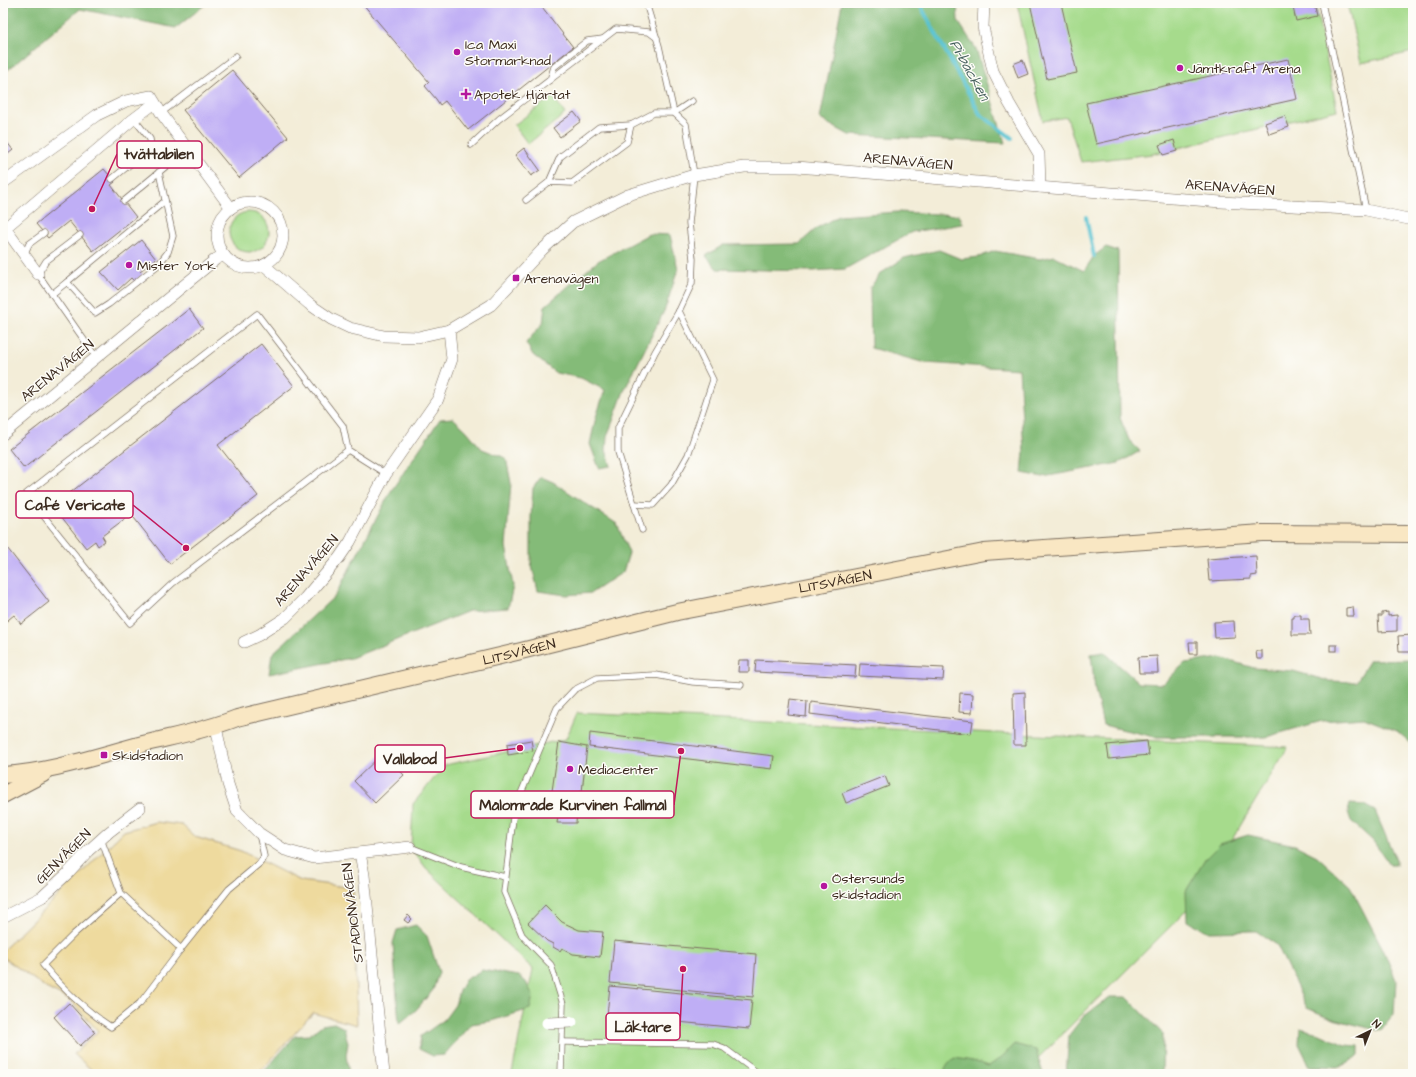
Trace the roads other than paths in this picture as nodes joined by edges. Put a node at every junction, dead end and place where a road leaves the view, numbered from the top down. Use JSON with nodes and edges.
{"nodes":[{"id":1,"x":646,"y":3,"type":"edge"},
{"id":2,"x":984,"y":3,"type":"edge"},
{"id":3,"x":1322,"y":3,"type":"edge"},
{"id":4,"x":657,"y":38,"type":"junction"},
{"id":5,"x":236,"y":56,"type":"dead end"},
{"id":6,"x":692,"y":101,"type":"dead end"},
{"id":7,"x":155,"y":103,"type":"junction"},
{"id":8,"x":160,"y":113,"type":"junction"},
{"id":9,"x":674,"y":113,"type":"junction"},
{"id":10,"x":134,"y":119,"type":"junction"},
{"id":11,"x":631,"y":125,"type":"junction"},
{"id":12,"x":471,"y":146,"type":"dead end"},
{"id":13,"x":187,"y":149,"type":"junction"},
{"id":14,"x":159,"y":172,"type":"junction"},
{"id":15,"x":694,"y":174,"type":"junction"},
{"id":16,"x":112,"y":179,"type":"dead end"},
{"id":17,"x":549,"y":182,"type":"junction"},
{"id":18,"x":3,"y":183,"type":"edge"},
{"id":19,"x":1040,"y":187,"type":"junction"},
{"id":20,"x":526,"y":200,"type":"dead end"},
{"id":21,"x":124,"y":201,"type":"dead end"},
{"id":22,"x":165,"y":201,"type":"junction"},
{"id":23,"x":231,"y":208,"type":"junction"},
{"id":24,"x":1366,"y":210,"type":"junction"},
{"id":25,"x":1413,"y":220,"type":"edge"},
{"id":26,"x":44,"y":233,"type":"dead end"},
{"id":27,"x":80,"y":235,"type":"dead end"},
{"id":28,"x":24,"y":254,"type":"junction"},
{"id":29,"x":224,"y":255,"type":"junction"},
{"id":30,"x":264,"y":265,"type":"junction"},
{"id":31,"x":38,"y":274,"type":"junction"},
{"id":32,"x":67,"y":282,"type":"junction"},
{"id":33,"x":52,"y":294,"type":"junction"},
{"id":34,"x":679,"y":310,"type":"junction"},
{"id":35,"x":449,"y":330,"type":"junction"},
{"id":36,"x":96,"y":357,"type":"junction"},
{"id":37,"x":3,"y":434,"type":"edge"},
{"id":38,"x":348,"y":450,"type":"junction"},
{"id":39,"x":386,"y":474,"type":"junction"},
{"id":40,"x":634,"y":504,"type":"junction"},
{"id":41,"x":642,"y":530,"type":"dead end"},
{"id":42,"x":1413,"y":534,"type":"edge"},
{"id":43,"x":244,"y":642,"type":"dead end"},
{"id":44,"x":741,"y":685,"type":"dead end"},
{"id":45,"x":216,"y":727,"type":"junction"},
{"id":46,"x":57,"y":767,"type":"junction"},
{"id":47,"x":3,"y":775,"type":"edge"},
{"id":48,"x":3,"y":795,"type":"edge"},
{"id":49,"x":140,"y":808,"type":"dead end"},
{"id":50,"x":259,"y":833,"type":"junction"},
{"id":51,"x":101,"y":839,"type":"junction"},
{"id":52,"x":410,"y":847,"type":"joint"},
{"id":53,"x":360,"y":853,"type":"junction"},
{"id":54,"x":505,"y":877,"type":"junction"},
{"id":55,"x":121,"y":893,"type":"junction"},
{"id":56,"x":3,"y":917,"type":"edge"},
{"id":57,"x":182,"y":949,"type":"junction"},
{"id":58,"x":572,"y":1022,"type":"dead end"},
{"id":59,"x":547,"y":1023,"type":"dead end"},
{"id":60,"x":562,"y":1042,"type":"junction"},
{"id":61,"x":384,"y":1074,"type":"edge"},
{"id":62,"x":561,"y":1074,"type":"edge"},
{"id":63,"x":758,"y":1074,"type":"edge"}],
"edges":[{"from":1,"to":4,"type":"lane"},
{"from":2,"to":19,"type":"street"},
{"from":3,"to":24,"type":"lane"},
{"from":4,"to":9,"type":"lane"},
{"from":4,"to":12,"type":"lane"},
{"from":5,"to":8,"type":"lane"},
{"from":6,"to":9,"type":"lane"},
{"from":7,"to":8,"type":"street"},
{"from":7,"to":10,"type":"street"},
{"from":7,"to":18,"type":"street"},
{"from":8,"to":13,"type":"street"},
{"from":9,"to":11,"type":"lane"},
{"from":9,"to":15,"type":"lane"},
{"from":10,"to":16,"type":"lane"},
{"from":10,"to":28,"type":"street"},
{"from":11,"to":17,"type":"lane"},
{"from":11,"to":17,"type":"lane"},
{"from":13,"to":14,"type":"lane"},
{"from":13,"to":23,"type":"street"},
{"from":14,"to":21,"type":"lane"},
{"from":14,"to":22,"type":"lane"},
{"from":15,"to":19,"type":"street","name":"ARENAVÄGEN"},
{"from":15,"to":34,"type":"lane"},
{"from":15,"to":35,"type":"street","name":"ARENAVÄGEN"},
{"from":17,"to":20,"type":"lane"},
{"from":19,"to":24,"type":"street","name":"ARENAVÄGEN"},
{"from":22,"to":32,"type":"lane"},
{"from":22,"to":32,"type":"lane"},
{"from":23,"to":29,"type":"street"},
{"from":23,"to":30,"type":"street"},
{"from":24,"to":25,"type":"street","name":"ARENAVÄGEN"},
{"from":26,"to":28,"type":"lane"},
{"from":27,"to":31,"type":"lane"},
{"from":28,"to":31,"type":"street"},
{"from":29,"to":30,"type":"street"},
{"from":29,"to":36,"type":"street","name":"ARENAVÄGEN"},
{"from":30,"to":35,"type":"street","name":"ARENAVÄGEN"},
{"from":31,"to":33,"type":"lane"},
{"from":32,"to":33,"type":"lane"},
{"from":33,"to":36,"type":"lane"},
{"from":34,"to":40,"type":"lane"},
{"from":34,"to":40,"type":"lane"},
{"from":35,"to":39,"type":"street","name":"ARENAVÄGEN"},
{"from":36,"to":37,"type":"street","name":"ARENAVÄGEN"},
{"from":38,"to":38,"type":"lane"},
{"from":38,"to":39,"type":"lane"},
{"from":39,"to":43,"type":"street","name":"ARENAVÄGEN"},
{"from":40,"to":41,"type":"lane"},
{"from":42,"to":45,"type":"main road","name":"LITSVÄGEN"},
{"from":44,"to":54,"type":"lane"},
{"from":45,"to":46,"type":"main road","name":"LITSVÄGEN"},
{"from":45,"to":50,"type":"street","name":"STADIONVÄGEN"},
{"from":46,"to":47,"type":"main road","name":"LITSVÄGEN"},
{"from":46,"to":48,"type":"main road","name":"LITSVÄGEN"},
{"from":49,"to":51,"type":"street","name":"GENVÄGEN"},
{"from":50,"to":53,"type":"street","name":"STADIONVÄGEN"},
{"from":50,"to":57,"type":"lane"},
{"from":51,"to":55,"type":"lane"},
{"from":51,"to":56,"type":"street","name":"GENVÄGEN"},
{"from":52,"to":53,"type":"street"},
{"from":52,"to":54,"type":"lane"},
{"from":53,"to":61,"type":"street","name":"STADIONVÄGEN"},
{"from":54,"to":60,"type":"lane"},
{"from":55,"to":57,"type":"lane"},
{"from":55,"to":57,"type":"lane"},
{"from":58,"to":59,"type":"street","bridge":true},
{"from":60,"to":62,"type":"lane"},
{"from":60,"to":63,"type":"lane"}]}
